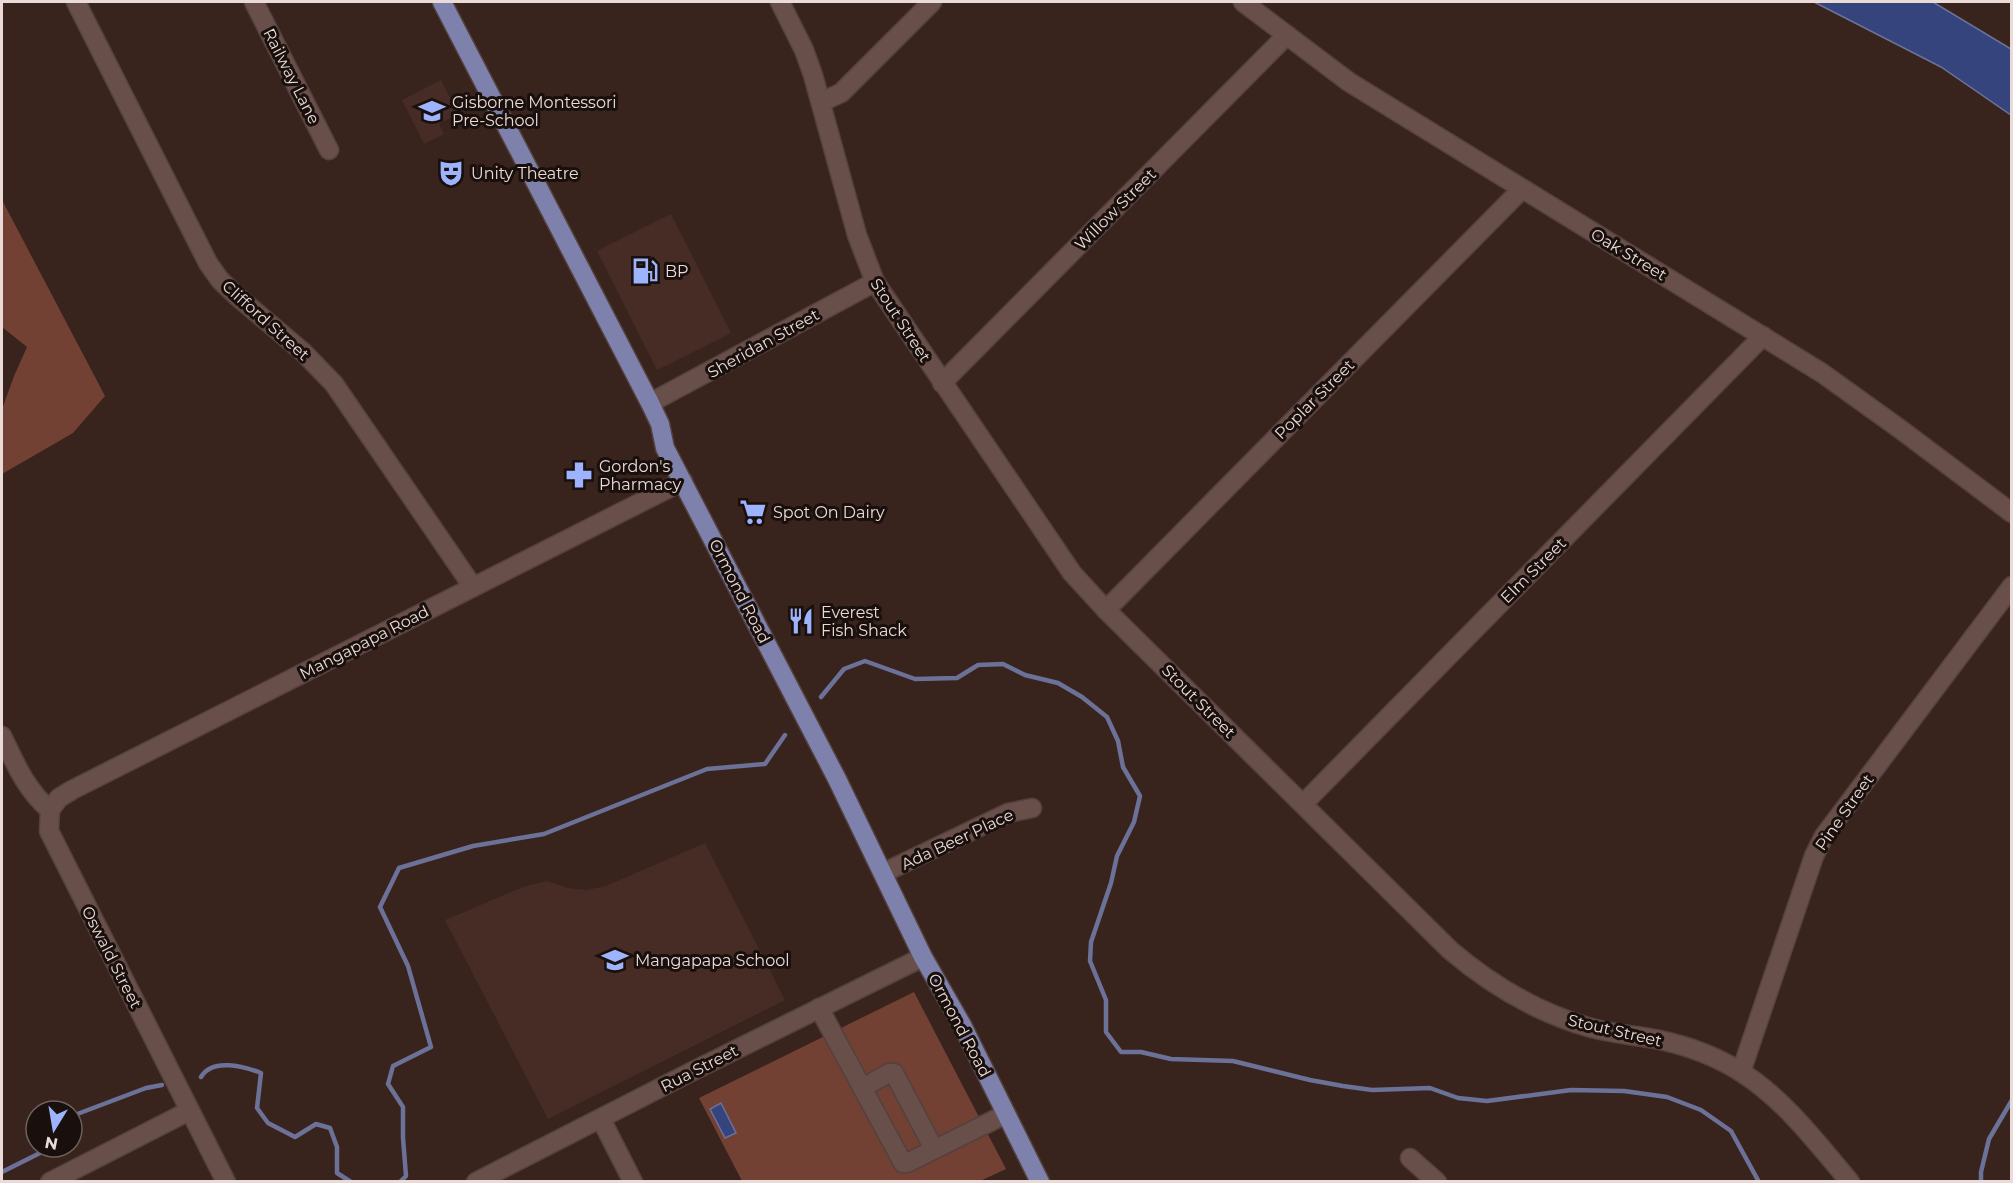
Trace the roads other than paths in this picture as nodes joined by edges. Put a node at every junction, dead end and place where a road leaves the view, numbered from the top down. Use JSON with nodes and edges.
{"nodes":[{"id":1,"x":76,"y":2,"type":"edge"},
{"id":2,"x":254,"y":2,"type":"edge"},
{"id":3,"x":442,"y":2,"type":"edge"},
{"id":4,"x":780,"y":2,"type":"edge"},
{"id":5,"x":932,"y":2,"type":"edge"},
{"id":6,"x":1243,"y":2,"type":"edge"},
{"id":7,"x":1287,"y":35,"type":"junction"},
{"id":8,"x":821,"y":102,"type":"junction"},
{"id":9,"x":329,"y":150,"type":"dead end"},
{"id":10,"x":1522,"y":189,"type":"junction"},
{"id":11,"x":874,"y":282,"type":"junction"},
{"id":12,"x":1763,"y":336,"type":"junction"},
{"id":13,"x":942,"y":383,"type":"junction"},
{"id":14,"x":650,"y":403,"type":"junction"},
{"id":15,"x":683,"y":481,"type":"junction"},
{"id":16,"x":2012,"y":513,"type":"edge"},
{"id":17,"x":2012,"y":586,"type":"edge"},
{"id":18,"x":473,"y":587,"type":"junction"},
{"id":19,"x":1106,"y":610,"type":"junction"},
{"id":20,"x":2,"y":736,"type":"edge"},
{"id":21,"x":1303,"y":804,"type":"junction"},
{"id":22,"x":1032,"y":808,"type":"dead end"},
{"id":23,"x":50,"y":810,"type":"junction"},
{"id":24,"x":884,"y":873,"type":"junction"},
{"id":25,"x":923,"y":957,"type":"junction"},
{"id":26,"x":819,"y":1008,"type":"junction"},
{"id":27,"x":1741,"y":1072,"type":"junction"},
{"id":28,"x":862,"y":1088,"type":"junction"},
{"id":29,"x":189,"y":1111,"type":"junction"},
{"id":30,"x":1006,"y":1114,"type":"junction"},
{"id":31,"x":601,"y":1119,"type":"junction"},
{"id":32,"x":934,"y":1149,"type":"junction"},
{"id":33,"x":1410,"y":1158,"type":"dead end"},
{"id":34,"x":50,"y":1182,"type":"edge"},
{"id":35,"x":226,"y":1182,"type":"edge"},
{"id":36,"x":476,"y":1182,"type":"edge"},
{"id":37,"x":633,"y":1182,"type":"edge"},
{"id":38,"x":1040,"y":1182,"type":"edge"},
{"id":39,"x":1437,"y":1182,"type":"edge"},
{"id":40,"x":1850,"y":1182,"type":"edge"}],
"edges":[{"from":1,"to":18,"type":"street","name":"Clifford Street"},
{"from":2,"to":9,"type":"street","name":"Railway Lane"},
{"from":3,"to":14,"type":"main road","name":"Ormond Road"},
{"from":4,"to":8,"type":"street","name":"Stout Street"},
{"from":5,"to":8,"type":"street"},
{"from":6,"to":7,"type":"street","name":"Oak Street"},
{"from":7,"to":10,"type":"street","name":"Oak Street"},
{"from":7,"to":13,"type":"street","name":"Willow Street"},
{"from":8,"to":11,"type":"street","name":"Stout Street"},
{"from":10,"to":12,"type":"street","name":"Oak Street"},
{"from":10,"to":19,"type":"street","name":"Poplar Street"},
{"from":11,"to":13,"type":"street","name":"Stout Street"},
{"from":11,"to":14,"type":"street","name":"Sheridan Street"},
{"from":12,"to":16,"type":"street","name":"Oak Street"},
{"from":12,"to":21,"type":"street","name":"Elm Street"},
{"from":13,"to":19,"type":"street","name":"Stout Street"},
{"from":14,"to":15,"type":"main road","name":"Ormond Road"},
{"from":15,"to":18,"type":"street","name":"Mangapapa Road"},
{"from":15,"to":24,"type":"main road","name":"Ormond Road"},
{"from":17,"to":27,"type":"street","name":"Pine Street"},
{"from":18,"to":23,"type":"street","name":"Mangapapa Road"},
{"from":19,"to":21,"type":"street","name":"Stout Street"},
{"from":20,"to":23,"type":"street"},
{"from":21,"to":27,"type":"street","name":"Stout Street"},
{"from":22,"to":24,"type":"street","name":"Ada Beer Place"},
{"from":23,"to":29,"type":"street","name":"Oswald Street"},
{"from":24,"to":25,"type":"main road","name":"Ormond Road"},
{"from":25,"to":26,"type":"street","name":"Rua Street"},
{"from":25,"to":30,"type":"main road","name":"Ormond Road"},
{"from":26,"to":28,"type":"street"},
{"from":26,"to":31,"type":"street","name":"Rua Street"},
{"from":27,"to":40,"type":"street","name":"Stout Street"},
{"from":28,"to":32,"type":"street"},
{"from":28,"to":32,"type":"street"},
{"from":29,"to":34,"type":"street"},
{"from":29,"to":35,"type":"street","name":"Oswald Street"},
{"from":30,"to":32,"type":"street"},
{"from":30,"to":38,"type":"main road","name":"Ormond Road"},
{"from":31,"to":36,"type":"street","name":"Rua Street"},
{"from":31,"to":37,"type":"street"},
{"from":33,"to":39,"type":"street"}]}
